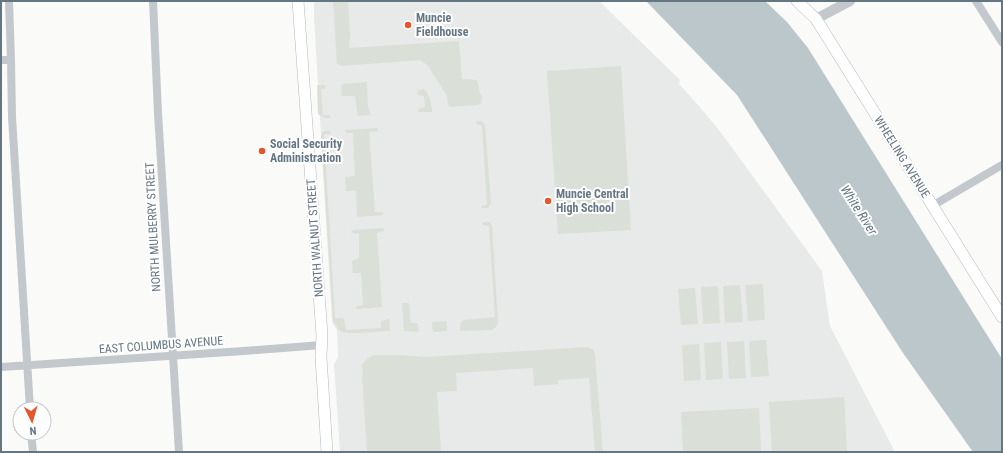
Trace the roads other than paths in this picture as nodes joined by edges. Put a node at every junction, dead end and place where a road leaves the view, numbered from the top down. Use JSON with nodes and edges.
{"nodes":[{"id":1,"x":8,"y":1,"type":"edge"},
{"id":2,"x":153,"y":1,"type":"edge"},
{"id":3,"x":298,"y":1,"type":"edge"},
{"id":4,"x":797,"y":1,"type":"edge"},
{"id":5,"x":850,"y":1,"type":"edge"},
{"id":6,"x":976,"y":1,"type":"edge"},
{"id":7,"x":816,"y":19,"type":"junction"},
{"id":8,"x":1002,"y":42,"type":"edge"},
{"id":9,"x":1,"y":60,"type":"edge"},
{"id":10,"x":11,"y":60,"type":"junction"},
{"id":11,"x":1002,"y":165,"type":"edge"},
{"id":12,"x":932,"y":206,"type":"junction"},
{"id":13,"x":1002,"y":317,"type":"edge"},
{"id":14,"x":322,"y":345,"type":"junction"},
{"id":15,"x":173,"y":356,"type":"junction"},
{"id":16,"x":27,"y":365,"type":"junction"},
{"id":17,"x":1,"y":367,"type":"edge"},
{"id":18,"x":29,"y":401,"type":"edge"},
{"id":19,"x":32,"y":441,"type":"edge"},
{"id":20,"x":33,"y":452,"type":"edge"},
{"id":21,"x":179,"y":452,"type":"edge"},
{"id":22,"x":327,"y":452,"type":"edge"}],
"edges":[{"from":1,"to":10,"type":"street"},
{"from":2,"to":15,"type":"street","name":"NORTH MULBERRY STREET"},
{"from":3,"to":14,"type":"main road","name":"NORTH WALNUT STREET"},
{"from":4,"to":7,"type":"main road","name":"WHEELING AVENUE"},
{"from":5,"to":7,"type":"street"},
{"from":6,"to":8,"type":"street"},
{"from":7,"to":12,"type":"main road","name":"WHEELING AVENUE"},
{"from":9,"to":10,"type":"street"},
{"from":10,"to":16,"type":"street"},
{"from":11,"to":12,"type":"street"},
{"from":12,"to":13,"type":"main road","name":"WHEELING AVENUE"},
{"from":14,"to":15,"type":"street","name":"EAST COLUMBUS AVENUE"},
{"from":14,"to":22,"type":"main road","name":"NORTH WALNUT STREET"},
{"from":15,"to":16,"type":"street","name":"EAST COLUMBUS AVENUE"},
{"from":15,"to":21,"type":"street","name":"NORTH MULBERRY STREET"},
{"from":16,"to":17,"type":"street","name":"EAST COLUMBUS AVENUE"},
{"from":16,"to":18,"type":"street"},
{"from":19,"to":20,"type":"street"}]}
